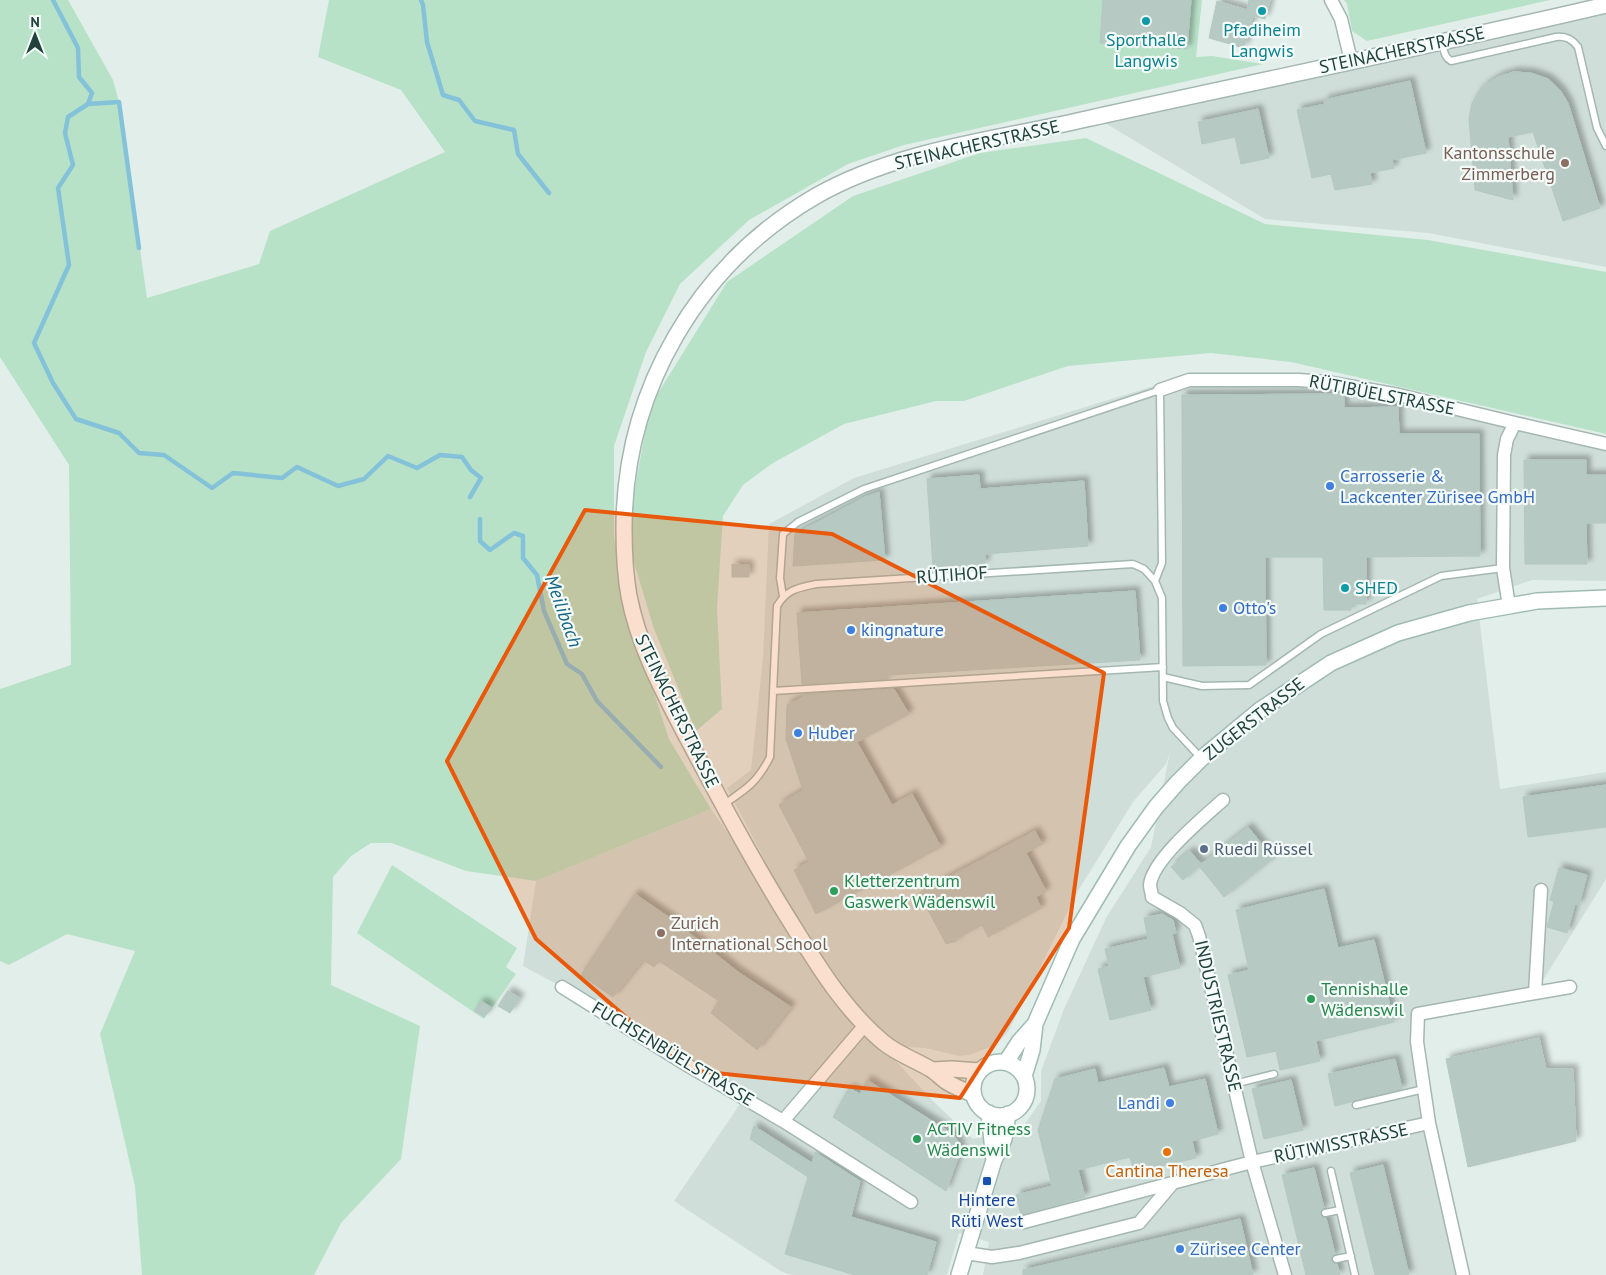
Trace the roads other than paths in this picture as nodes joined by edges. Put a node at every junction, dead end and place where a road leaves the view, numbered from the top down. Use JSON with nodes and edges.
{"nodes":[{"id":1,"x":1331,"y":0,"type":"edge"},
{"id":2,"x":1606,"y":5,"type":"edge"},
{"id":3,"x":1442,"y":42,"type":"junction"},
{"id":4,"x":1351,"y":60,"type":"junction"},
{"id":5,"x":1606,"y":146,"type":"edge"},
{"id":6,"x":1160,"y":390,"type":"junction"},
{"id":7,"x":1515,"y":423,"type":"junction"},
{"id":8,"x":1606,"y":444,"type":"edge"},
{"id":9,"x":1503,"y":568,"type":"junction"},
{"id":10,"x":1155,"y":581,"type":"junction"},
{"id":11,"x":783,"y":596,"type":"junction"},
{"id":12,"x":1606,"y":598,"type":"edge"},
{"id":13,"x":1509,"y":606,"type":"junction"},
{"id":14,"x":1163,"y":667,"type":"junction"},
{"id":15,"x":1163,"y":677,"type":"junction"},
{"id":16,"x":773,"y":691,"type":"junction"},
{"id":17,"x":1202,"y":758,"type":"junction"},
{"id":18,"x":1223,"y":800,"type":"dead end"},
{"id":19,"x":723,"y":805,"type":"junction"},
{"id":20,"x":1541,"y":890,"type":"dead end"},
{"id":21,"x":562,"y":987,"type":"dead end"},
{"id":22,"x":1570,"y":987,"type":"dead end"},
{"id":23,"x":1535,"y":993,"type":"junction"},
{"id":24,"x":1035,"y":1024,"type":"junction"},
{"id":25,"x":865,"y":1025,"type":"junction"},
{"id":26,"x":1006,"y":1062,"type":"junction"},
{"id":27,"x":932,"y":1070,"type":"junction"},
{"id":28,"x":979,"y":1071,"type":"junction"},
{"id":29,"x":1274,"y":1074,"type":"dead end"},
{"id":30,"x":1024,"y":1076,"type":"junction"},
{"id":31,"x":1234,"y":1084,"type":"junction"},
{"id":32,"x":1424,"y":1089,"type":"junction"},
{"id":33,"x":973,"y":1094,"type":"junction"},
{"id":34,"x":1356,"y":1105,"type":"dead end"},
{"id":35,"x":989,"y":1113,"type":"junction"},
{"id":36,"x":1008,"y":1114,"type":"junction"},
{"id":37,"x":783,"y":1121,"type":"junction"},
{"id":38,"x":1429,"y":1123,"type":"junction"},
{"id":39,"x":994,"y":1160,"type":"junction"},
{"id":40,"x":1252,"y":1162,"type":"junction"},
{"id":41,"x":1331,"y":1171,"type":"dead end"},
{"id":42,"x":1172,"y":1184,"type":"junction"},
{"id":43,"x":911,"y":1202,"type":"dead end"},
{"id":44,"x":1340,"y":1210,"type":"junction"},
{"id":45,"x":1325,"y":1213,"type":"dead end"},
{"id":46,"x":1024,"y":1222,"type":"dead end"},
{"id":47,"x":966,"y":1253,"type":"junction"},
{"id":48,"x":1351,"y":1256,"type":"junction"},
{"id":49,"x":1336,"y":1259,"type":"dead end"},
{"id":50,"x":959,"y":1275,"type":"edge"},
{"id":51,"x":1285,"y":1275,"type":"edge"},
{"id":52,"x":1355,"y":1275,"type":"edge"},
{"id":53,"x":1463,"y":1275,"type":"edge"}],
"edges":[{"from":1,"to":4,"type":"street"},
{"from":2,"to":3,"type":"street","name":"STEINACHERSTRASSE"},
{"from":3,"to":4,"type":"street","name":"STEINACHERSTRASSE"},
{"from":3,"to":5,"type":"lane"},
{"from":4,"to":19,"type":"street","name":"STEINACHERSTRASSE"},
{"from":6,"to":7,"type":"street","name":"RÜTIBÜELSTRASSE"},
{"from":6,"to":10,"type":"lane"},
{"from":6,"to":11,"type":"lane"},
{"from":7,"to":8,"type":"street","name":"RÜTIBÜELSTRASSE"},
{"from":7,"to":9,"type":"street"},
{"from":9,"to":13,"type":"street"},
{"from":9,"to":15,"type":"lane"},
{"from":10,"to":11,"type":"lane","name":"RÜTIHOF"},
{"from":10,"to":14,"type":"lane"},
{"from":11,"to":16,"type":"lane"},
{"from":12,"to":13,"type":"street","name":"ZUGERSTRASSE"},
{"from":13,"to":17,"type":"street","name":"ZUGERSTRASSE"},
{"from":14,"to":15,"type":"lane"},
{"from":14,"to":16,"type":"lane"},
{"from":15,"to":17,"type":"lane"},
{"from":16,"to":19,"type":"lane"},
{"from":17,"to":24,"type":"street","name":"ZUGERSTRASSE"},
{"from":18,"to":31,"type":"street","name":"INDUSTRIESTRASSE"},
{"from":19,"to":25,"type":"street","name":"STEINACHERSTRASSE"},
{"from":20,"to":23,"type":"street"},
{"from":21,"to":37,"type":"street","name":"FUCHSENBÜELSTRASSE"},
{"from":22,"to":23,"type":"street","name":"RÜTIWISSTRASSE"},
{"from":23,"to":32,"type":"street","name":"RÜTIWISSTRASSE"},
{"from":24,"to":26,"type":"street","name":"ZUGERSTRASSE"},
{"from":24,"to":30,"type":"street","name":"ZUGERSTRASSE"},
{"from":25,"to":27,"type":"street","name":"STEINACHERSTRASSE"},
{"from":25,"to":37,"type":"street"},
{"from":26,"to":28,"type":"street"},
{"from":26,"to":30,"type":"street"},
{"from":27,"to":28,"type":"street","name":"STEINACHERSTRASSE"},
{"from":27,"to":33,"type":"street","name":"STEINACHERSTRASSE"},
{"from":28,"to":33,"type":"street"},
{"from":29,"to":31,"type":"lane"},
{"from":30,"to":36,"type":"street"},
{"from":31,"to":40,"type":"street","name":"INDUSTRIESTRASSE"},
{"from":32,"to":34,"type":"lane"},
{"from":32,"to":38,"type":"street","name":"RÜTIWISSTRASSE"},
{"from":33,"to":35,"type":"street"},
{"from":35,"to":36,"type":"street"},
{"from":35,"to":39,"type":"street"},
{"from":36,"to":39,"type":"street"},
{"from":37,"to":43,"type":"street","name":"FUCHSENBÜELSTRASSE"},
{"from":38,"to":40,"type":"street","name":"RÜTIWISSTRASSE"},
{"from":38,"to":53,"type":"street","name":"RÜTIWISSTRASSE"},
{"from":39,"to":47,"type":"street"},
{"from":40,"to":42,"type":"street"},
{"from":40,"to":51,"type":"street","name":"INDUSTRIESTRASSE"},
{"from":41,"to":44,"type":"lane"},
{"from":42,"to":46,"type":"street"},
{"from":42,"to":47,"type":"street"},
{"from":44,"to":45,"type":"lane"},
{"from":44,"to":48,"type":"lane"},
{"from":47,"to":50,"type":"street"},
{"from":48,"to":49,"type":"lane"},
{"from":48,"to":52,"type":"lane"}]}
